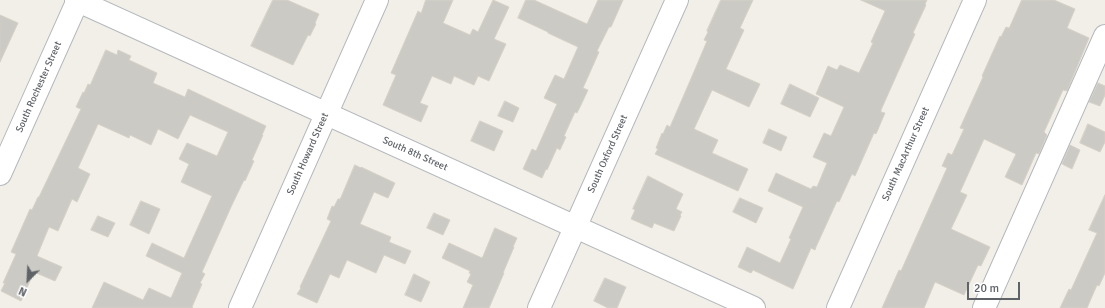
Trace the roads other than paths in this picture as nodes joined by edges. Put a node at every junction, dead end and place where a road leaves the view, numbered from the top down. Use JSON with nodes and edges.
{"nodes":[{"id":1,"x":77,"y":0,"type":"edge"},
{"id":2,"x":377,"y":0,"type":"edge"},
{"id":3,"x":677,"y":0,"type":"edge"},
{"id":4,"x":975,"y":0,"type":"edge"},
{"id":5,"x":1105,"y":36,"type":"edge"},
{"id":6,"x":326,"y":113,"type":"junction"},
{"id":7,"x":0,"y":174,"type":"edge"},
{"id":8,"x":575,"y":226,"type":"junction"},
{"id":9,"x":240,"y":308,"type":"edge"},
{"id":10,"x":539,"y":308,"type":"edge"},
{"id":11,"x":754,"y":308,"type":"edge"},
{"id":12,"x":838,"y":308,"type":"edge"},
{"id":13,"x":984,"y":308,"type":"edge"}],
"edges":[{"from":1,"to":6,"type":"street","name":"South 8th Street"},
{"from":1,"to":7,"type":"street","name":"South Rochester Street"},
{"from":2,"to":6,"type":"street","name":"South Howard Street"},
{"from":3,"to":8,"type":"street","name":"South Oxford Street"},
{"from":4,"to":12,"type":"street","name":"South MacArthur Street"},
{"from":5,"to":13,"type":"street"},
{"from":6,"to":8,"type":"street","name":"South 8th Street"},
{"from":6,"to":9,"type":"street","name":"South Howard Street"},
{"from":8,"to":10,"type":"street","name":"South Oxford Street"},
{"from":8,"to":11,"type":"street","name":"South 8th Street"}]}
